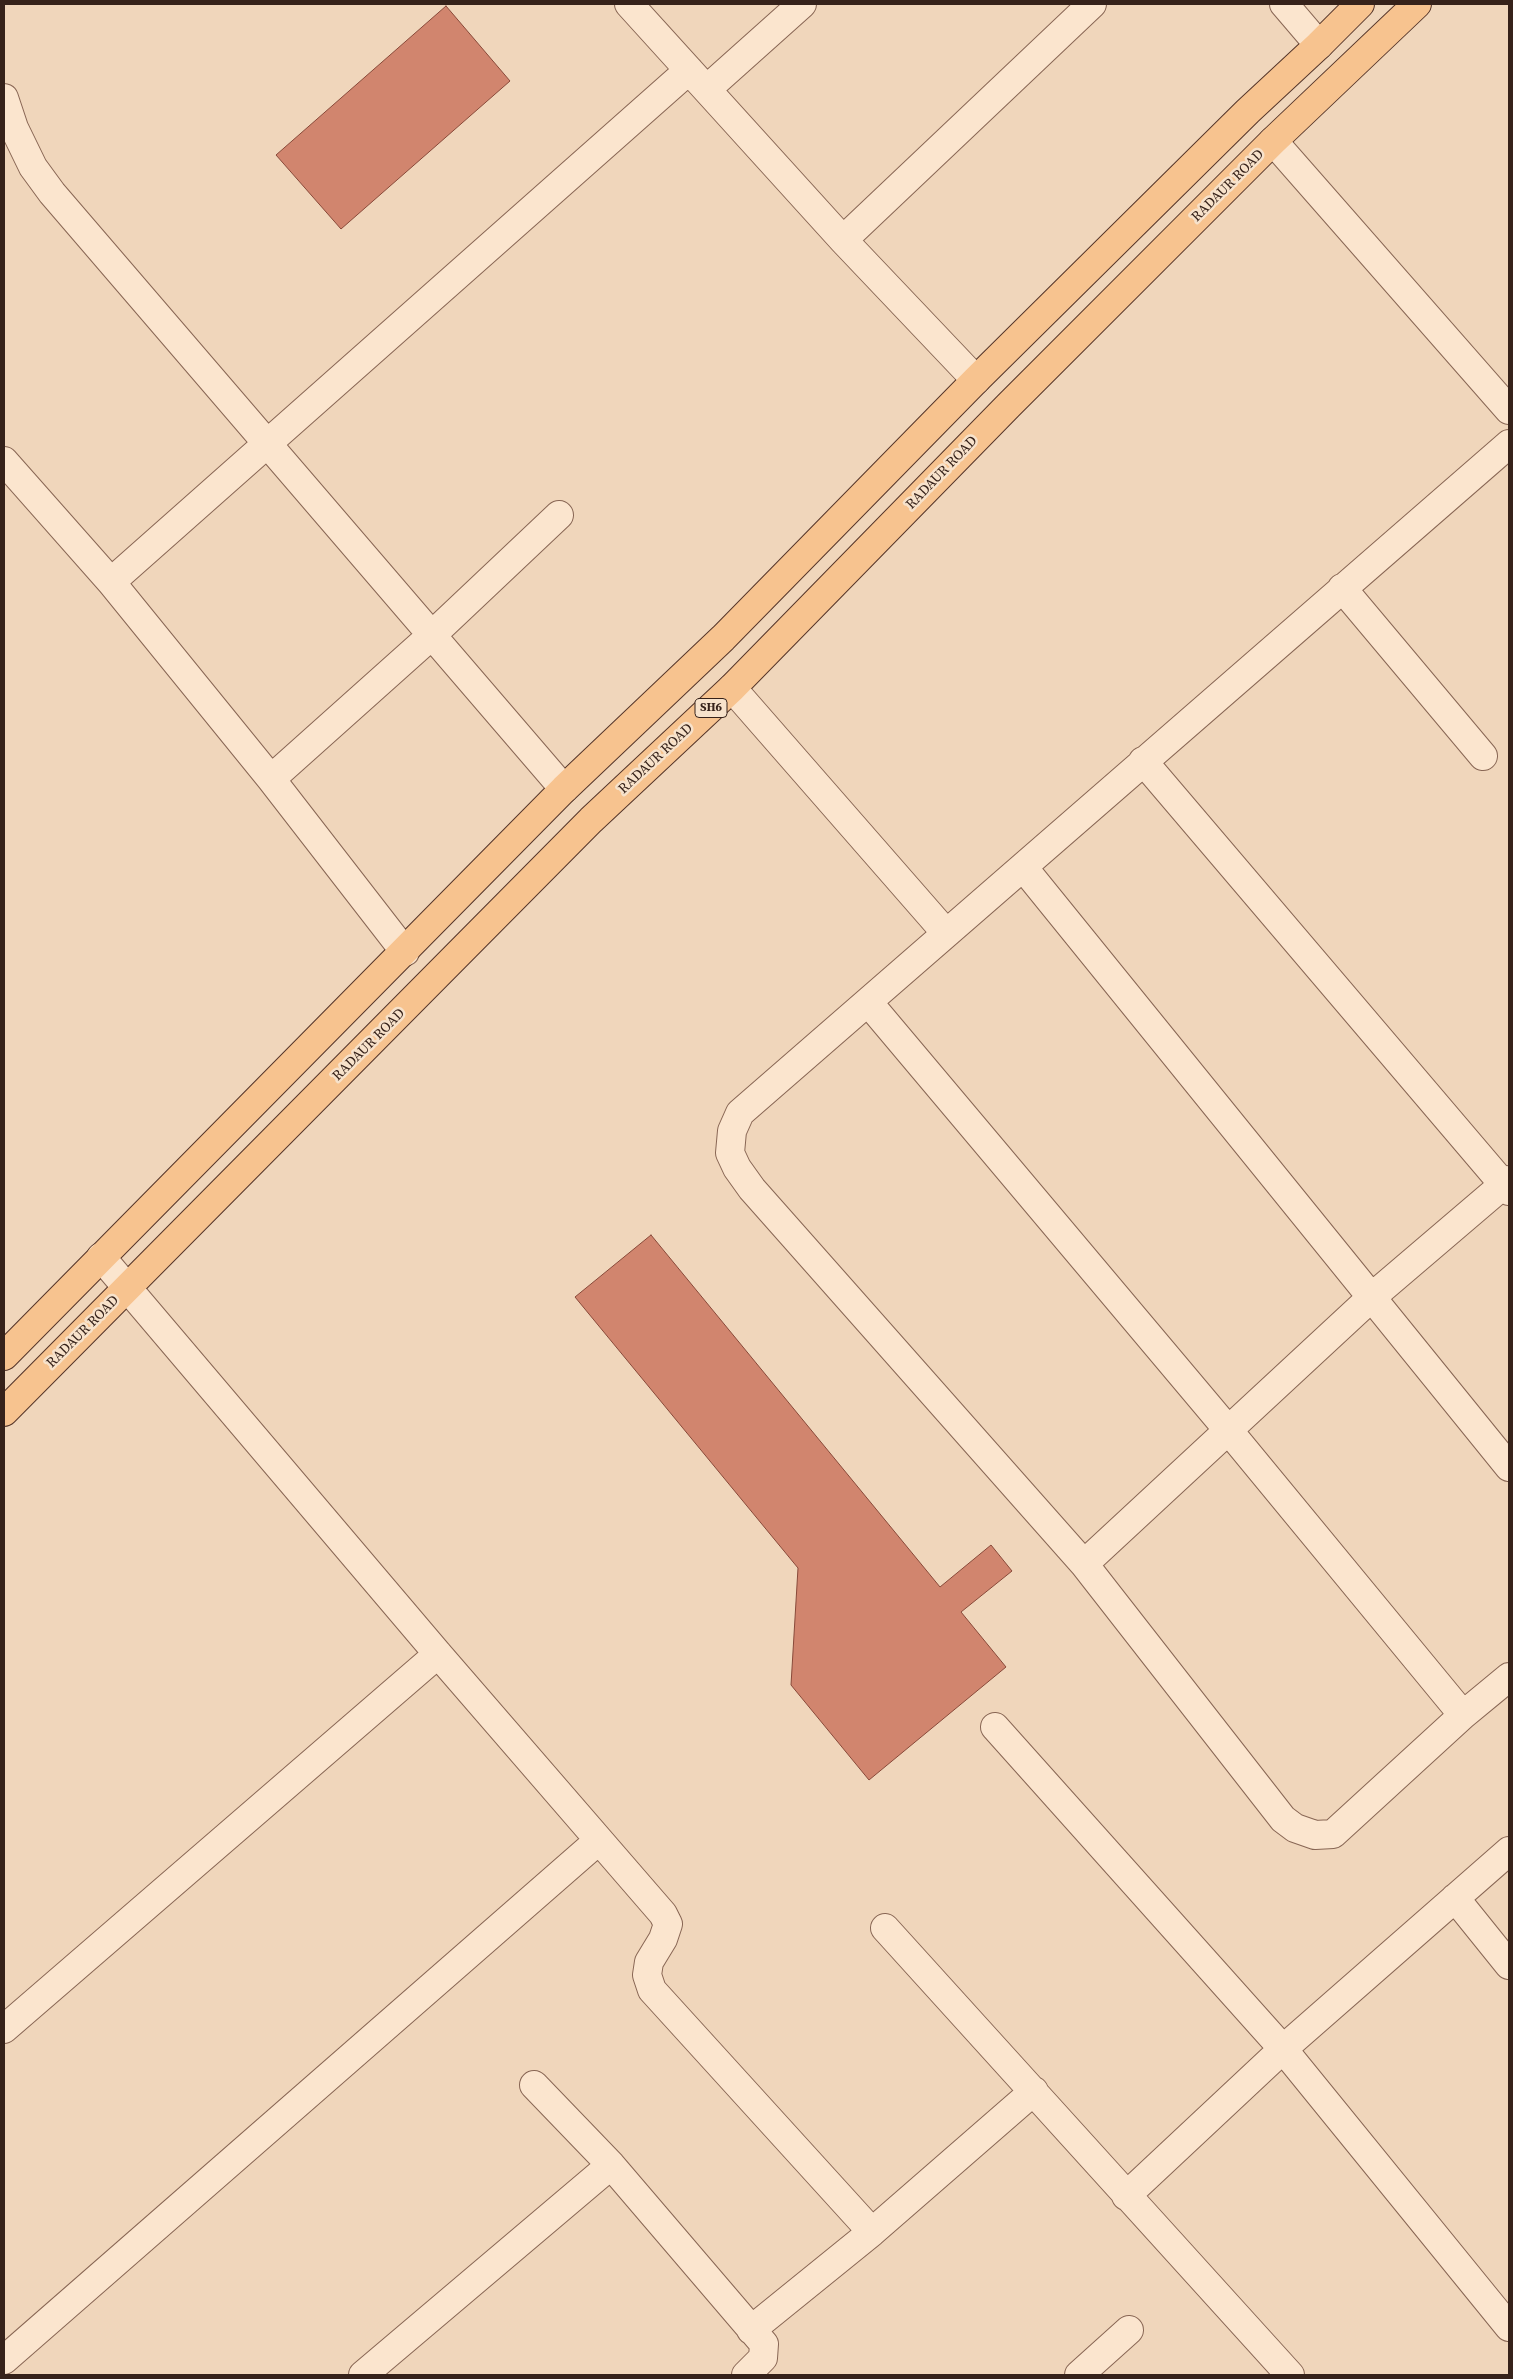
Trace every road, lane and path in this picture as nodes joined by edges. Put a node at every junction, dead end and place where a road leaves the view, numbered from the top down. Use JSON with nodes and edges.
{"nodes":[{"id":1,"x":629,"y":4,"type":"edge"},
{"id":2,"x":802,"y":4,"type":"edge"},
{"id":3,"x":1092,"y":4,"type":"edge"},
{"id":4,"x":1284,"y":4,"type":"edge"},
{"id":5,"x":1360,"y":4,"type":"edge"},
{"id":6,"x":1417,"y":4,"type":"edge"},
{"id":7,"x":1319,"y":45,"type":"junction"},
{"id":8,"x":698,"y":80,"type":"junction"},
{"id":9,"x":4,"y":98,"type":"edge"},
{"id":10,"x":1273,"y":141,"type":"junction"},
{"id":11,"x":843,"y":240,"type":"junction"},
{"id":12,"x":976,"y":380,"type":"junction"},
{"id":13,"x":1509,"y":410,"type":"edge"},
{"id":14,"x":268,"y":443,"type":"junction"},
{"id":15,"x":1509,"y":444,"type":"edge"},
{"id":16,"x":4,"y":461,"type":"edge"},
{"id":17,"x":559,"y":515,"type":"dead end"},
{"id":18,"x":111,"y":582,"type":"junction"},
{"id":19,"x":1342,"y":588,"type":"junction"},
{"id":20,"x":432,"y":635,"type":"junction"},
{"id":21,"x":732,"y":688,"type":"junction"},
{"id":22,"x":1483,"y":756,"type":"dead end"},
{"id":23,"x":1144,"y":760,"type":"junction"},
{"id":24,"x":271,"y":779,"type":"junction"},
{"id":25,"x":564,"y":790,"type":"junction"},
{"id":26,"x":1023,"y":867,"type":"junction"},
{"id":27,"x":946,"y":933,"type":"junction"},
{"id":28,"x":405,"y":952,"type":"junction"},
{"id":29,"x":868,"y":1002,"type":"junction"},
{"id":30,"x":1508,"y":1186,"type":"edge"},
{"id":31,"x":102,"y":1257,"type":"junction"},
{"id":32,"x":127,"y":1288,"type":"junction"},
{"id":33,"x":1373,"y":1296,"type":"junction"},
{"id":34,"x":4,"y":1356,"type":"edge"},
{"id":35,"x":4,"y":1412,"type":"edge"},
{"id":36,"x":1229,"y":1431,"type":"junction"},
{"id":37,"x":1509,"y":1467,"type":"edge"},
{"id":38,"x":1084,"y":1564,"type":"junction"},
{"id":39,"x":438,"y":1654,"type":"junction"},
{"id":40,"x":1509,"y":1677,"type":"edge"},
{"id":41,"x":1463,"y":1715,"type":"junction"},
{"id":42,"x":995,"y":1727,"type":"dead end"},
{"id":43,"x":598,"y":1841,"type":"junction"},
{"id":44,"x":1509,"y":1851,"type":"edge"},
{"id":45,"x":1455,"y":1898,"type":"junction"},
{"id":46,"x":885,"y":1928,"type":"dead end"},
{"id":47,"x":1509,"y":1965,"type":"edge"},
{"id":48,"x":4,"y":2028,"type":"edge"},
{"id":49,"x":1283,"y":2050,"type":"junction"},
{"id":50,"x":534,"y":2085,"type":"dead end"},
{"id":51,"x":1034,"y":2091,"type":"junction"},
{"id":52,"x":611,"y":2165,"type":"junction"},
{"id":53,"x":1126,"y":2196,"type":"junction"},
{"id":54,"x":872,"y":2232,"type":"junction"},
{"id":55,"x":1509,"y":2327,"type":"edge"},
{"id":56,"x":751,"y":2330,"type":"junction"},
{"id":57,"x":1129,"y":2330,"type":"dead end"},
{"id":58,"x":4,"y":2360,"type":"edge"},
{"id":59,"x":363,"y":2375,"type":"edge"},
{"id":60,"x":746,"y":2375,"type":"edge"},
{"id":61,"x":1079,"y":2375,"type":"edge"},
{"id":62,"x":1290,"y":2375,"type":"edge"}],
"edges":[{"from":1,"to":8,"type":"street"},
{"from":2,"to":8,"type":"street"},
{"from":3,"to":11,"type":"street"},
{"from":4,"to":7,"type":"street"},
{"from":5,"to":7,"type":"main road"},
{"from":6,"to":10,"type":"main road","name":"RADAUR ROAD","number":"SH6"},
{"from":7,"to":12,"type":"main road"},
{"from":8,"to":11,"type":"street"},
{"from":8,"to":14,"type":"street"},
{"from":9,"to":14,"type":"street"},
{"from":10,"to":13,"type":"street"},
{"from":10,"to":21,"type":"main road","name":"RADAUR ROAD","number":"SH6"},
{"from":11,"to":12,"type":"street"},
{"from":12,"to":25,"type":"main road"},
{"from":14,"to":18,"type":"street"},
{"from":14,"to":20,"type":"street"},
{"from":15,"to":19,"type":"street"},
{"from":16,"to":18,"type":"street"},
{"from":17,"to":20,"type":"street"},
{"from":18,"to":24,"type":"street"},
{"from":19,"to":22,"type":"street"},
{"from":19,"to":23,"type":"street"},
{"from":20,"to":24,"type":"street"},
{"from":20,"to":25,"type":"street"},
{"from":21,"to":27,"type":"street"},
{"from":21,"to":32,"type":"main road","name":"RADAUR ROAD","number":"SH6"},
{"from":23,"to":26,"type":"street"},
{"from":23,"to":30,"type":"street"},
{"from":24,"to":28,"type":"street"},
{"from":25,"to":28,"type":"main road"},
{"from":26,"to":27,"type":"street"},
{"from":26,"to":33,"type":"street"},
{"from":27,"to":29,"type":"street"},
{"from":28,"to":31,"type":"main road"},
{"from":29,"to":36,"type":"street"},
{"from":29,"to":38,"type":"street"},
{"from":30,"to":33,"type":"street"},
{"from":31,"to":32,"type":"street"},
{"from":31,"to":34,"type":"main road"},
{"from":32,"to":35,"type":"main road","name":"RADAUR ROAD","number":"SH6"},
{"from":32,"to":39,"type":"street"},
{"from":33,"to":36,"type":"street"},
{"from":33,"to":37,"type":"street"},
{"from":36,"to":38,"type":"street"},
{"from":36,"to":41,"type":"street"},
{"from":38,"to":41,"type":"street"},
{"from":39,"to":43,"type":"street"},
{"from":39,"to":48,"type":"street"},
{"from":40,"to":41,"type":"street"},
{"from":42,"to":49,"type":"street"},
{"from":43,"to":54,"type":"street"},
{"from":43,"to":58,"type":"street"},
{"from":44,"to":45,"type":"street"},
{"from":45,"to":47,"type":"street"},
{"from":45,"to":49,"type":"street"},
{"from":46,"to":51,"type":"street"},
{"from":49,"to":53,"type":"street"},
{"from":49,"to":55,"type":"street"},
{"from":50,"to":52,"type":"street"},
{"from":51,"to":53,"type":"street"},
{"from":51,"to":54,"type":"street"},
{"from":52,"to":56,"type":"street"},
{"from":52,"to":59,"type":"street"},
{"from":53,"to":62,"type":"street"},
{"from":54,"to":56,"type":"street"},
{"from":56,"to":60,"type":"street"},
{"from":57,"to":61,"type":"street"}]}
